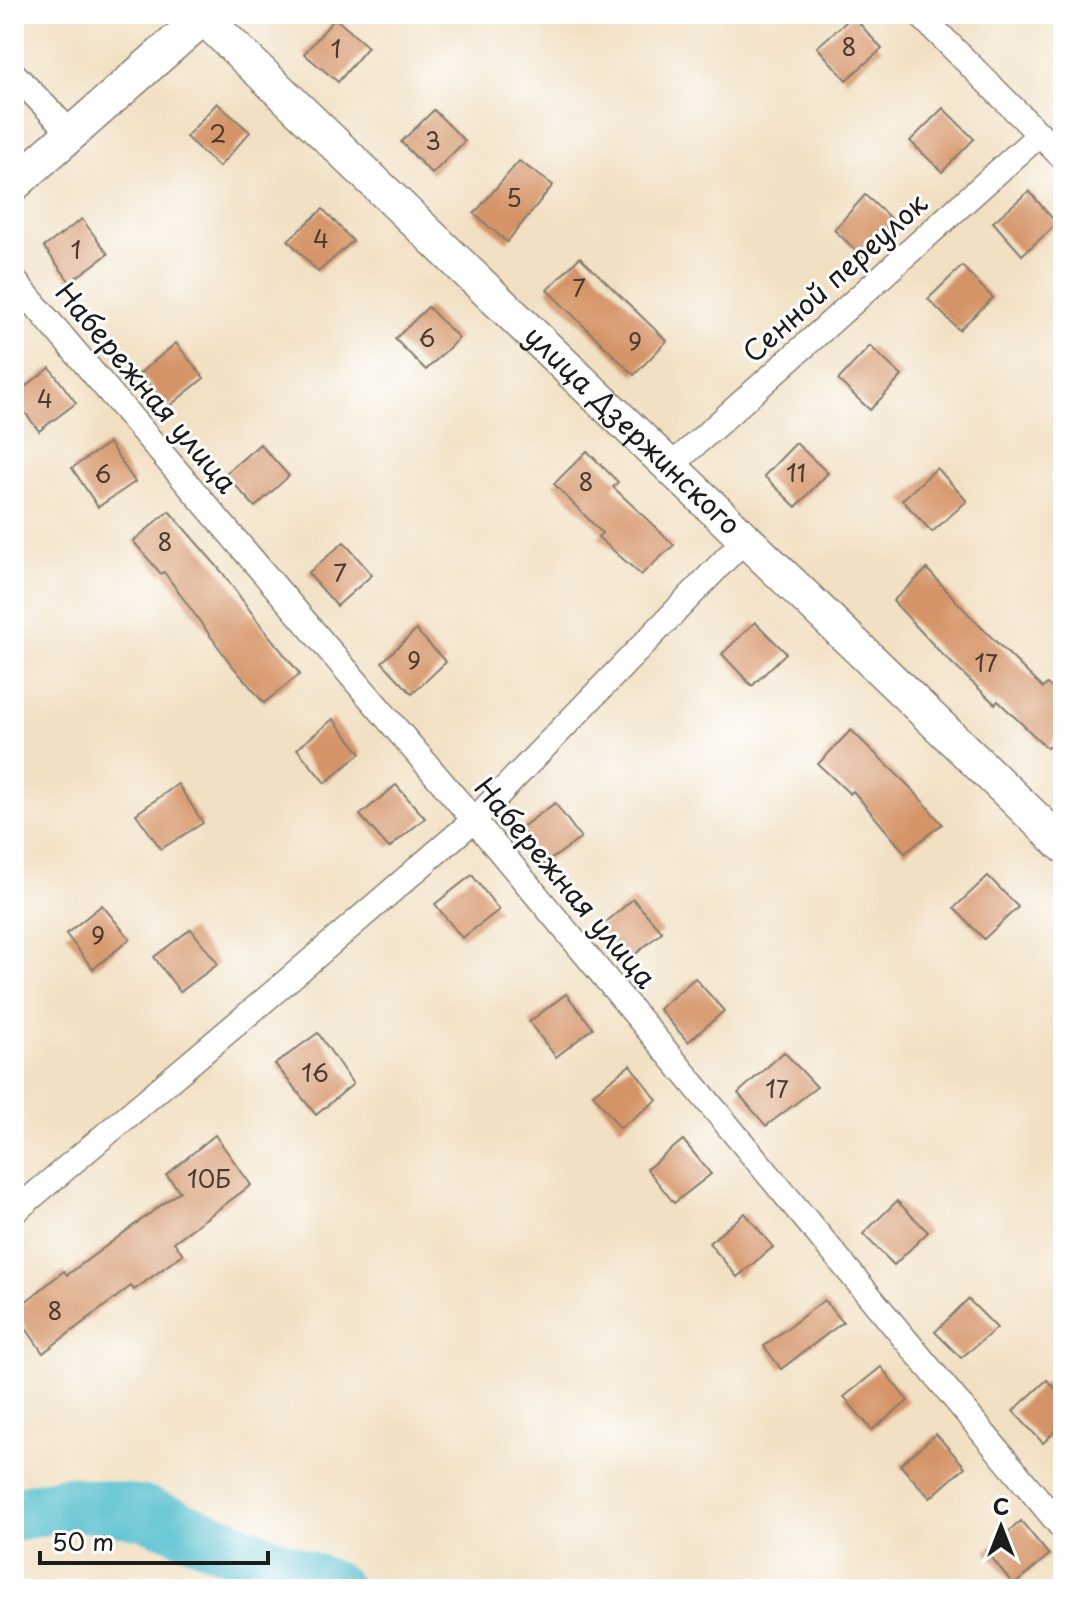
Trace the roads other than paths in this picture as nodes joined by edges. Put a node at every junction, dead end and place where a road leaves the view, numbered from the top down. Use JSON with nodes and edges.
{"nodes":[{"id":1,"x":919,"y":14,"type":"edge"},
{"id":2,"x":205,"y":16,"type":"edge"},
{"id":3,"x":14,"y":74,"type":"edge"},
{"id":4,"x":71,"y":133,"type":"junction"},
{"id":5,"x":1040,"y":134,"type":"junction"},
{"id":6,"x":1063,"y":158,"type":"edge"},
{"id":7,"x":14,"y":184,"type":"edge"},
{"id":8,"x":14,"y":280,"type":"edge"},
{"id":9,"x":670,"y":467,"type":"junction"},
{"id":10,"x":745,"y":539,"type":"junction"},
{"id":11,"x":474,"y":820,"type":"junction"},
{"id":12,"x":1063,"y":845,"type":"edge"},
{"id":13,"x":14,"y":1212,"type":"edge"},
{"id":14,"x":1063,"y":1529,"type":"edge"}],
"edges":[{"from":1,"to":5,"type":"street"},
{"from":2,"to":4,"type":"street"},
{"from":2,"to":9,"type":"street","name":"улица Дзержинского"},
{"from":3,"to":4,"type":"street"},
{"from":4,"to":7,"type":"street"},
{"from":5,"to":6,"type":"street"},
{"from":5,"to":9,"type":"street","name":"Сенной переулок"},
{"from":8,"to":11,"type":"street","name":"Набережная улица"},
{"from":9,"to":10,"type":"street","name":"улица Дзержинского"},
{"from":10,"to":11,"type":"street"},
{"from":10,"to":12,"type":"street","name":"улица Дзержинского"},
{"from":11,"to":13,"type":"street"},
{"from":11,"to":14,"type":"street","name":"Набережная улица"}]}
